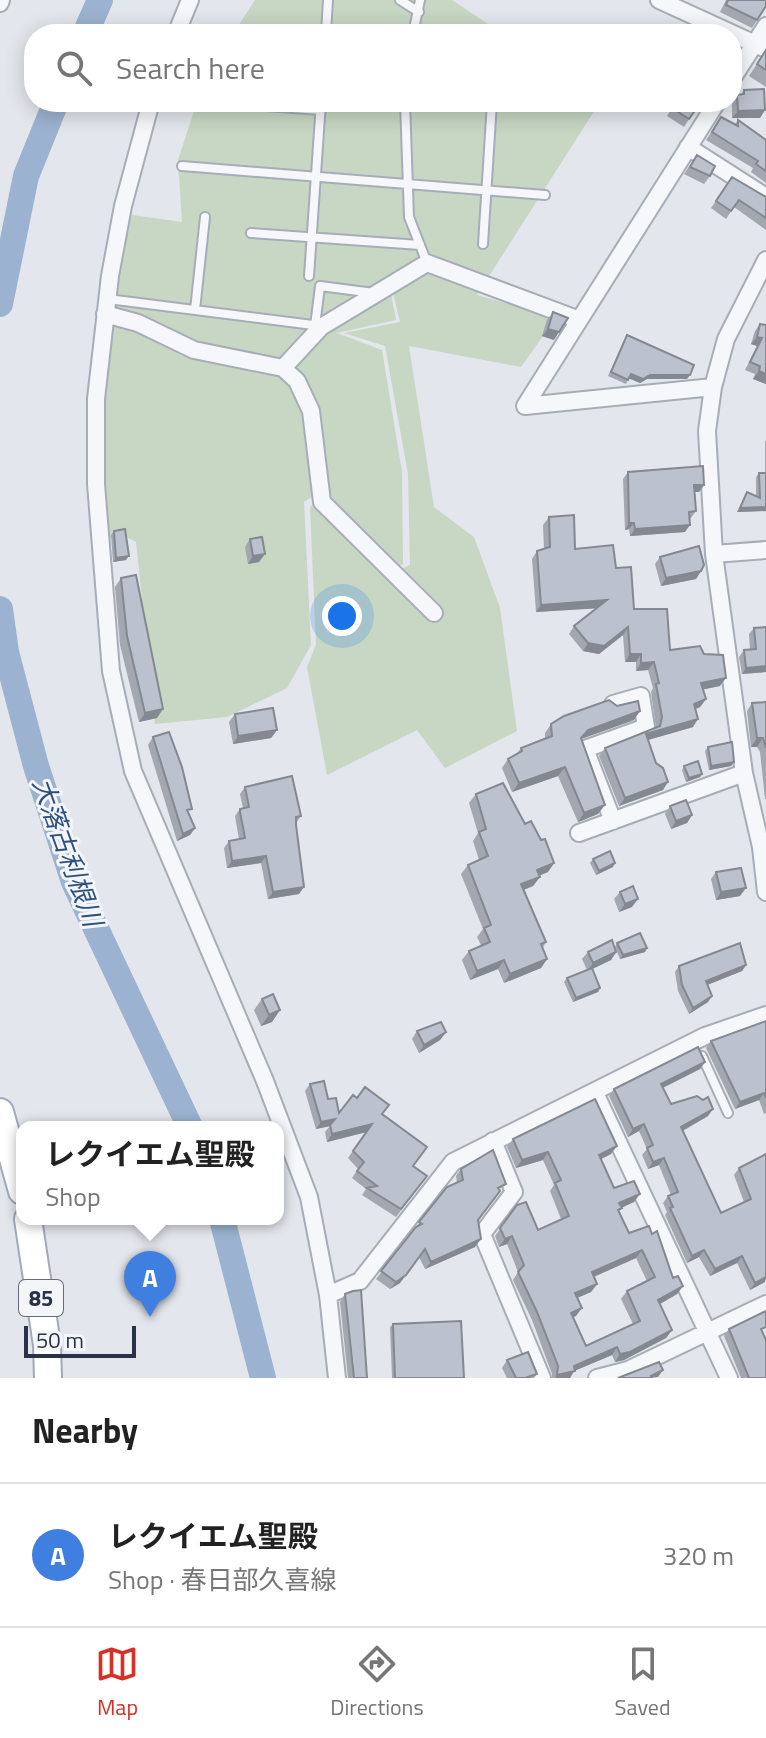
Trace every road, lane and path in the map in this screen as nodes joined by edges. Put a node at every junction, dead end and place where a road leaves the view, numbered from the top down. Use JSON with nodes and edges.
{"nodes":[{"id":1,"x":190,"y":0,"type":"edge"},
{"id":2,"x":328,"y":0,"type":"edge"},
{"id":3,"x":400,"y":0,"type":"edge"},
{"id":4,"x":420,"y":0,"type":"edge"},
{"id":5,"x":659,"y":0,"type":"edge"},
{"id":6,"x":419,"y":12,"type":"junction"},
{"id":7,"x":180,"y":24,"type":"edge"},
{"id":8,"x":327,"y":24,"type":"edge"},
{"id":9,"x":416,"y":24,"type":"edge"},
{"id":10,"x":713,"y":24,"type":"edge"},
{"id":11,"x":766,"y":26,"type":"edge"},
{"id":12,"x":742,"y":37,"type":"edge"},
{"id":13,"x":761,"y":45,"type":"edge"},
{"id":14,"x":742,"y":67,"type":"edge"},
{"id":15,"x":148,"y":112,"type":"edge"},
{"id":16,"x":321,"y":112,"type":"edge"},
{"id":17,"x":405,"y":112,"type":"edge"},
{"id":18,"x":491,"y":112,"type":"edge"},
{"id":19,"x":711,"y":112,"type":"edge"},
{"id":20,"x":688,"y":147,"type":"junction"},
{"id":21,"x":182,"y":166,"type":"dead end"},
{"id":22,"x":316,"y":179,"type":"junction"},
{"id":23,"x":407,"y":185,"type":"junction"},
{"id":24,"x":486,"y":191,"type":"junction"},
{"id":25,"x":545,"y":195,"type":"dead end"},
{"id":26,"x":766,"y":197,"type":"edge"},
{"id":27,"x":205,"y":217,"type":"dead end"},
{"id":28,"x":251,"y":233,"type":"dead end"},
{"id":29,"x":312,"y":237,"type":"junction"},
{"id":30,"x":483,"y":244,"type":"dead end"},
{"id":31,"x":420,"y":245,"type":"junction"},
{"id":32,"x":766,"y":260,"type":"edge"},
{"id":33,"x":427,"y":263,"type":"junction"},
{"id":34,"x":309,"y":276,"type":"dead end"},
{"id":35,"x":766,"y":293,"type":"edge"},
{"id":36,"x":376,"y":294,"type":"junction"},
{"id":37,"x":746,"y":294,"type":"junction"},
{"id":38,"x":106,"y":306,"type":"junction"},
{"id":39,"x":195,"y":310,"type":"junction"},
{"id":40,"x":577,"y":319,"type":"junction"},
{"id":41,"x":318,"y":326,"type":"junction"},
{"id":42,"x":283,"y":368,"type":"junction"},
{"id":43,"x":713,"y":387,"type":"junction"},
{"id":44,"x":766,"y":550,"type":"edge"},
{"id":45,"x":714,"y":554,"type":"junction"},
{"id":46,"x":434,"y":613,"type":"dead end"},
{"id":47,"x":613,"y":704,"type":"edge"},
{"id":48,"x":744,"y":773,"type":"junction"},
{"id":49,"x":613,"y":821,"type":"junction"},
{"id":50,"x":579,"y":833,"type":"dead end"},
{"id":51,"x":764,"y":846,"type":"edge"},
{"id":52,"x":766,"y":892,"type":"edge"},
{"id":53,"x":766,"y":1015,"type":"edge"},
{"id":54,"x":695,"y":1041,"type":"junction"},
{"id":55,"x":595,"y":1093,"type":"junction"},
{"id":56,"x":0,"y":1112,"type":"edge"},
{"id":57,"x":728,"y":1113,"type":"dead end"},
{"id":58,"x":280,"y":1121,"type":"edge"},
{"id":59,"x":284,"y":1131,"type":"edge"},
{"id":60,"x":493,"y":1141,"type":"junction"},
{"id":61,"x":16,"y":1169,"type":"edge"},
{"id":62,"x":29,"y":1225,"type":"edge"},
{"id":63,"x":328,"y":1295,"type":"junction"},
{"id":64,"x":766,"y":1304,"type":"edge"},
{"id":65,"x":709,"y":1333,"type":"junction"},
{"id":66,"x":48,"y":1378,"type":"edge"},
{"id":67,"x":337,"y":1378,"type":"edge"},
{"id":68,"x":542,"y":1378,"type":"edge"},
{"id":69,"x":597,"y":1378,"type":"edge"},
{"id":70,"x":729,"y":1378,"type":"edge"}],
"edges":[{"from":1,"to":7,"type":"street"},
{"from":2,"to":8,"type":"lane"},
{"from":3,"to":6,"type":"lane"},
{"from":4,"to":6,"type":"lane"},
{"from":5,"to":10,"type":"street"},
{"from":6,"to":9,"type":"lane"},
{"from":11,"to":13,"type":"street"},
{"from":12,"to":13,"type":"street"},
{"from":13,"to":14,"type":"street"},
{"from":15,"to":38,"type":"street"},
{"from":16,"to":22,"type":"lane"},
{"from":17,"to":23,"type":"lane"},
{"from":18,"to":24,"type":"lane"},
{"from":19,"to":20,"type":"street"},
{"from":20,"to":26,"type":"street"},
{"from":20,"to":40,"type":"street"},
{"from":21,"to":22,"type":"lane"},
{"from":22,"to":23,"type":"lane"},
{"from":22,"to":29,"type":"lane"},
{"from":23,"to":24,"type":"lane"},
{"from":23,"to":31,"type":"lane"},
{"from":24,"to":25,"type":"lane"},
{"from":24,"to":30,"type":"lane"},
{"from":27,"to":39,"type":"lane"},
{"from":28,"to":29,"type":"lane"},
{"from":29,"to":31,"type":"lane"},
{"from":29,"to":34,"type":"lane"},
{"from":31,"to":33,"type":"lane"},
{"from":32,"to":37,"type":"street"},
{"from":33,"to":36,"type":"street"},
{"from":33,"to":40,"type":"street"},
{"from":35,"to":37,"type":"street"},
{"from":36,"to":41,"type":"street"},
{"from":36,"to":41,"type":"lane"},
{"from":37,"to":43,"type":"street"},
{"from":38,"to":39,"type":"lane"},
{"from":38,"to":42,"type":"street"},
{"from":38,"to":58,"type":"street"},
{"from":39,"to":41,"type":"lane"},
{"from":40,"to":43,"type":"street"},
{"from":41,"to":42,"type":"street"},
{"from":42,"to":46,"type":"street"},
{"from":43,"to":45,"type":"street"},
{"from":44,"to":45,"type":"street"},
{"from":45,"to":48,"type":"street"},
{"from":47,"to":49,"type":"street"},
{"from":48,"to":49,"type":"street"},
{"from":48,"to":51,"type":"street"},
{"from":49,"to":50,"type":"street"},
{"from":51,"to":52,"type":"street"},
{"from":53,"to":54,"type":"street"},
{"from":54,"to":55,"type":"street"},
{"from":54,"to":57,"type":"lane"},
{"from":55,"to":60,"type":"street"},
{"from":55,"to":65,"type":"street"},
{"from":56,"to":61,"type":"main road"},
{"from":59,"to":63,"type":"street"},
{"from":60,"to":63,"type":"street"},
{"from":60,"to":68,"type":"street"},
{"from":62,"to":66,"type":"main road","number":"85"},
{"from":63,"to":67,"type":"street"},
{"from":64,"to":65,"type":"street"},
{"from":65,"to":69,"type":"street"},
{"from":65,"to":70,"type":"street"}]}
